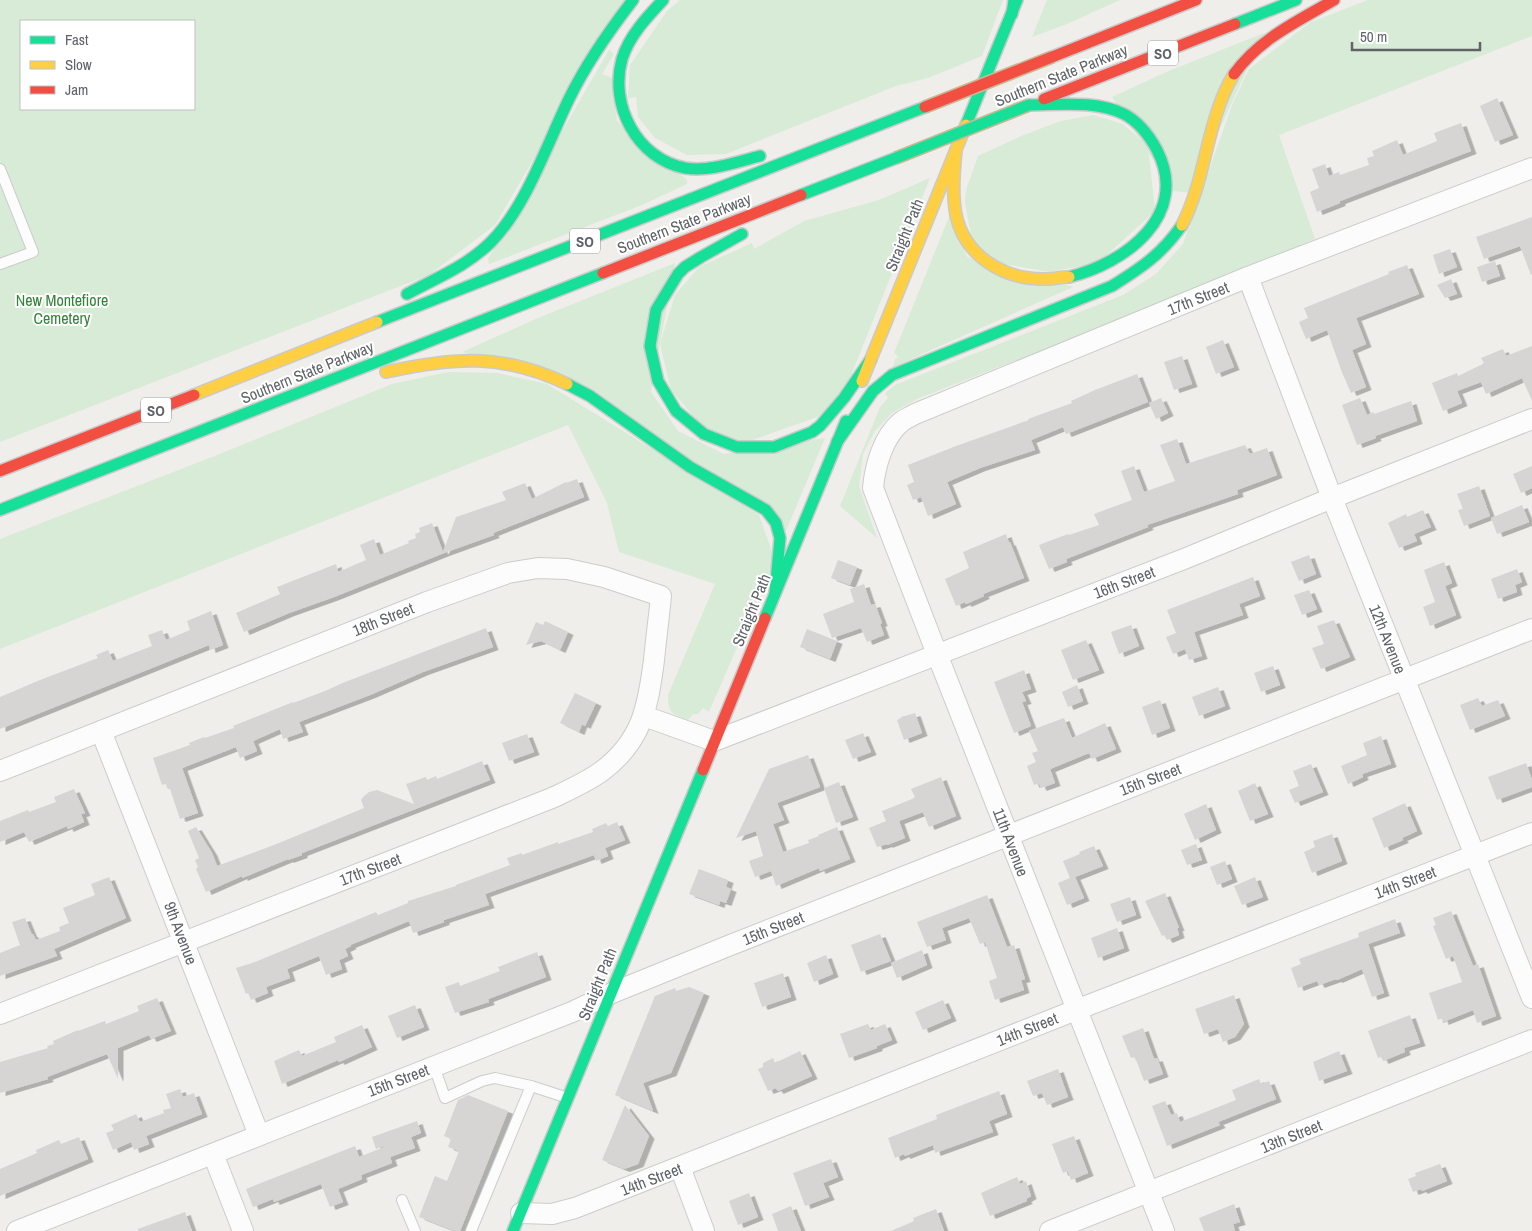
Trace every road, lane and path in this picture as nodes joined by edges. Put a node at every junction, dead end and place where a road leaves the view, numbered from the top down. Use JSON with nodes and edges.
{"nodes":[{"id":1,"x":633,"y":0,"type":"edge"},
{"id":2,"x":663,"y":0,"type":"edge"},
{"id":3,"x":1016,"y":0,"type":"edge"},
{"id":4,"x":1164,"y":0,"type":"edge"},
{"id":5,"x":1196,"y":0,"type":"edge"},
{"id":6,"x":1296,"y":0,"type":"edge"},
{"id":7,"x":1334,"y":0,"type":"edge"},
{"id":8,"x":1113,"y":33,"type":"junction"},
{"id":9,"x":1029,"y":105,"type":"junction"},
{"id":10,"x":858,"y":134,"type":"junction"},
{"id":11,"x":956,"y":150,"type":"junction"},
{"id":12,"x":1532,"y":168,"type":"edge"},
{"id":13,"x":0,"y":169,"type":"edge"},
{"id":14,"x":802,"y":195,"type":"junction"},
{"id":15,"x":0,"y":264,"type":"edge"},
{"id":16,"x":1248,"y":278,"type":"junction"},
{"id":17,"x":401,"y":298,"type":"dead end"},
{"id":18,"x":385,"y":307,"type":"dead end"},
{"id":19,"x":313,"y":348,"type":"junction"},
{"id":20,"x":871,"y":359,"type":"junction"},
{"id":21,"x":315,"y":386,"type":"junction"},
{"id":22,"x":1532,"y":419,"type":"edge"},
{"id":23,"x":837,"y":442,"type":"junction"},
{"id":24,"x":882,"y":452,"type":"joint"},
{"id":25,"x":0,"y":471,"type":"edge"},
{"id":26,"x":1332,"y":498,"type":"junction"},
{"id":27,"x":0,"y":510,"type":"edge"},
{"id":28,"x":776,"y":593,"type":"junction"},
{"id":29,"x":1532,"y":629,"type":"edge"},
{"id":30,"x":937,"y":654,"type":"junction"},
{"id":31,"x":1404,"y":680,"type":"junction"},
{"id":32,"x":644,"y":716,"type":"junction"},
{"id":33,"x":101,"y":731,"type":"junction"},
{"id":34,"x":714,"y":741,"type":"junction"},
{"id":35,"x":0,"y":771,"type":"edge"},
{"id":36,"x":1532,"y":833,"type":"edge"},
{"id":37,"x":1009,"y":835,"type":"junction"},
{"id":38,"x":1474,"y":856,"type":"junction"},
{"id":39,"x":184,"y":942,"type":"junction"},
{"id":40,"x":612,"y":993,"type":"junction"},
{"id":41,"x":1532,"y":998,"type":"edge"},
{"id":42,"x":1076,"y":1010,"type":"junction"},
{"id":43,"x":0,"y":1014,"type":"edge"},
{"id":44,"x":1532,"y":1040,"type":"edge"},
{"id":45,"x":434,"y":1066,"type":"junction"},
{"id":46,"x":531,"y":1086,"type":"junction"},
{"id":47,"x":568,"y":1098,"type":"junction"},
{"id":48,"x":260,"y":1135,"type":"junction"},
{"id":49,"x":213,"y":1154,"type":"junction"},
{"id":50,"x":680,"y":1167,"type":"junction"},
{"id":51,"x":1149,"y":1192,"type":"junction"},
{"id":52,"x":402,"y":1200,"type":"dead end"},
{"id":53,"x":517,"y":1222,"type":"edge"},
{"id":54,"x":17,"y":1231,"type":"edge"},
{"id":55,"x":243,"y":1231,"type":"edge"},
{"id":56,"x":415,"y":1231,"type":"edge"},
{"id":57,"x":471,"y":1231,"type":"edge"},
{"id":58,"x":704,"y":1231,"type":"edge"},
{"id":59,"x":1050,"y":1231,"type":"edge"},
{"id":60,"x":1164,"y":1231,"type":"edge"}],
"edges":[{"from":1,"to":17,"type":"main road"},
{"from":2,"to":10,"type":"main road"},
{"from":3,"to":11,"type":"main road","name":"Straight Path"},
{"from":4,"to":8,"type":"main road"},
{"from":5,"to":8,"type":"main road","name":"Southern State Parkway","number":"SO"},
{"from":6,"to":9,"type":"main road","name":"Southern State Parkway","number":"SO"},
{"from":7,"to":23,"type":"main road"},
{"from":8,"to":10,"type":"main road","name":"Southern State Parkway","number":"SO","bridge":true},
{"from":9,"to":11,"type":"main road"},
{"from":9,"to":14,"type":"main road","name":"Southern State Parkway","number":"SO","bridge":true},
{"from":10,"to":19,"type":"main road","name":"Southern State Parkway","number":"SO"},
{"from":11,"to":20,"type":"main road","name":"Straight Path"},
{"from":12,"to":16,"type":"street","name":"17th Street"},
{"from":13,"to":15,"type":"lane"},
{"from":14,"to":20,"type":"main road"},
{"from":14,"to":21,"type":"main road","name":"Southern State Parkway","number":"SO"},
{"from":16,"to":24,"type":"street","name":"17th Street"},
{"from":16,"to":26,"type":"street","name":"12th Avenue"},
{"from":18,"to":19,"type":"main road"},
{"from":19,"to":25,"type":"main road","name":"Southern State Parkway","number":"SO"},
{"from":20,"to":23,"type":"main road","name":"Straight Path"},
{"from":21,"to":27,"type":"main road","name":"Southern State Parkway","number":"SO"},
{"from":21,"to":28,"type":"main road"},
{"from":22,"to":26,"type":"street","name":"16th Street"},
{"from":23,"to":28,"type":"main road","name":"Straight Path"},
{"from":24,"to":30,"type":"street","name":"11th Avenue"},
{"from":26,"to":30,"type":"street","name":"16th Street"},
{"from":26,"to":31,"type":"street","name":"12th Avenue"},
{"from":28,"to":34,"type":"main road","name":"Straight Path"},
{"from":29,"to":31,"type":"street","name":"15th Street"},
{"from":30,"to":34,"type":"street","name":"16th Street"},
{"from":30,"to":37,"type":"street","name":"11th Avenue"},
{"from":31,"to":37,"type":"street","name":"15th Street"},
{"from":31,"to":38,"type":"street","name":"12th Avenue"},
{"from":32,"to":33,"type":"street","name":"18th Street"},
{"from":32,"to":34,"type":"street"},
{"from":32,"to":39,"type":"street","name":"17th Street"},
{"from":33,"to":35,"type":"street","name":"18th Street"},
{"from":33,"to":39,"type":"street","name":"9th Avenue"},
{"from":34,"to":40,"type":"main road","name":"Straight Path"},
{"from":36,"to":38,"type":"street","name":"14th Street"},
{"from":37,"to":40,"type":"street","name":"15th Street"},
{"from":37,"to":42,"type":"street","name":"11th Avenue"},
{"from":38,"to":41,"type":"street","name":"12th Avenue"},
{"from":38,"to":42,"type":"street","name":"14th Street"},
{"from":39,"to":43,"type":"street","name":"17th Street"},
{"from":39,"to":48,"type":"street","name":"9th Avenue"},
{"from":40,"to":45,"type":"street","name":"15th Street"},
{"from":40,"to":47,"type":"main road","name":"Straight Path"},
{"from":42,"to":50,"type":"street","name":"14th Street"},
{"from":42,"to":51,"type":"street","name":"11th Avenue"},
{"from":44,"to":51,"type":"street","name":"13th Street"},
{"from":45,"to":46,"type":"lane"},
{"from":45,"to":48,"type":"street","name":"15th Street"},
{"from":46,"to":47,"type":"lane"},
{"from":46,"to":57,"type":"lane"},
{"from":47,"to":53,"type":"main road","name":"Straight Path"},
{"from":48,"to":49,"type":"street","name":"15th Street"},
{"from":49,"to":54,"type":"street","name":"15th Street"},
{"from":49,"to":55,"type":"street"},
{"from":50,"to":53,"type":"street","name":"14th Street"},
{"from":50,"to":58,"type":"street"},
{"from":51,"to":59,"type":"street","name":"13th Street"},
{"from":51,"to":60,"type":"street","name":"11th Avenue"},
{"from":52,"to":56,"type":"lane"}]}
